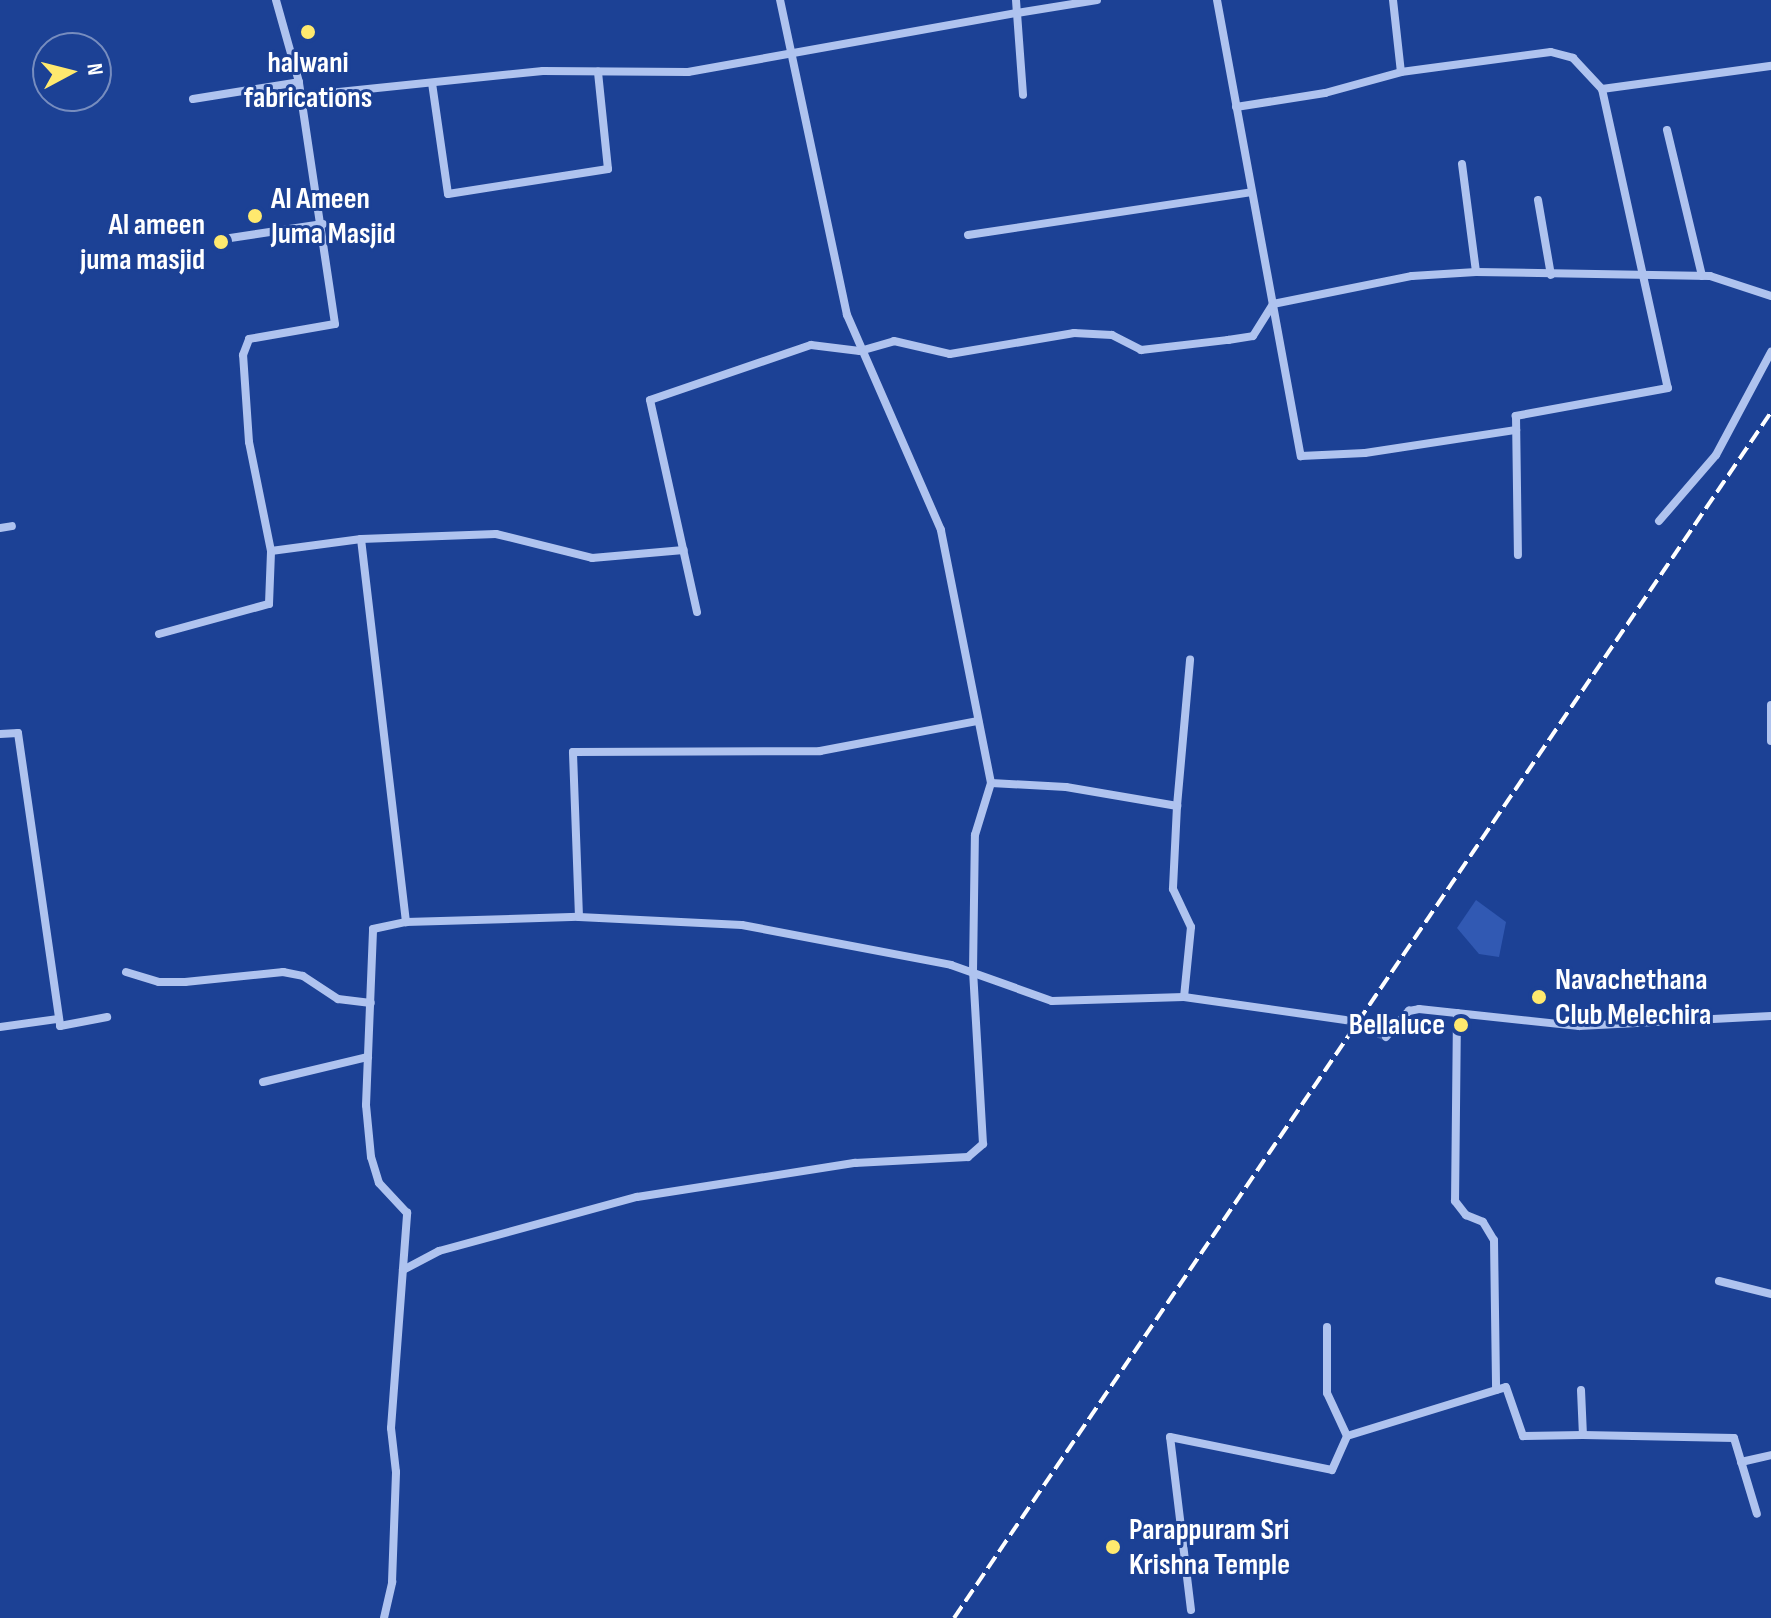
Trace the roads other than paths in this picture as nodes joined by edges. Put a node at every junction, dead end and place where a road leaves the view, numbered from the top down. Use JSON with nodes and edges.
{"nodes":[{"id":1,"x":276,"y":0,"type":"edge"},
{"id":2,"x":780,"y":0,"type":"edge"},
{"id":3,"x":1016,"y":0,"type":"edge"},
{"id":4,"x":1097,"y":0,"type":"edge"},
{"id":5,"x":1217,"y":0,"type":"edge"},
{"id":6,"x":1393,"y":0,"type":"edge"},
{"id":7,"x":1017,"y":13,"type":"junction"},
{"id":8,"x":794,"y":57,"type":"junction"},
{"id":9,"x":1771,"y":66,"type":"edge"},
{"id":10,"x":598,"y":72,"type":"junction"},
{"id":11,"x":1401,"y":72,"type":"junction"},
{"id":12,"x":299,"y":82,"type":"junction"},
{"id":13,"x":432,"y":83,"type":"junction"},
{"id":14,"x":1602,"y":89,"type":"junction"},
{"id":15,"x":1023,"y":95,"type":"dead end"},
{"id":16,"x":300,"y":96,"type":"junction"},
{"id":17,"x":193,"y":99,"type":"dead end"},
{"id":18,"x":1236,"y":107,"type":"junction"},
{"id":19,"x":1667,"y":130,"type":"dead end"},
{"id":20,"x":1462,"y":164,"type":"dead end"},
{"id":21,"x":1252,"y":192,"type":"junction"},
{"id":22,"x":1538,"y":200,"type":"dead end"},
{"id":23,"x":323,"y":224,"type":"junction"},
{"id":24,"x":968,"y":235,"type":"dead end"},
{"id":25,"x":217,"y":240,"type":"dead end"},
{"id":26,"x":1476,"y":272,"type":"junction"},
{"id":27,"x":1551,"y":275,"type":"junction"},
{"id":28,"x":1702,"y":276,"type":"junction"},
{"id":29,"x":1645,"y":277,"type":"junction"},
{"id":30,"x":1771,"y":296,"type":"edge"},
{"id":31,"x":1273,"y":304,"type":"junction"},
{"id":32,"x":860,"y":351,"type":"junction"},
{"id":33,"x":1771,"y":352,"type":"edge"},
{"id":34,"x":1516,"y":430,"type":"junction"},
{"id":35,"x":1659,"y":521,"type":"dead end"},
{"id":36,"x":12,"y":526,"type":"dead end"},
{"id":37,"x":0,"y":528,"type":"edge"},
{"id":38,"x":361,"y":539,"type":"junction"},
{"id":39,"x":684,"y":550,"type":"junction"},
{"id":40,"x":271,"y":551,"type":"junction"},
{"id":41,"x":1518,"y":555,"type":"dead end"},
{"id":42,"x":697,"y":612,"type":"dead end"},
{"id":43,"x":159,"y":634,"type":"dead end"},
{"id":44,"x":1190,"y":660,"type":"dead end"},
{"id":45,"x":1771,"y":705,"type":"edge"},
{"id":46,"x":978,"y":721,"type":"junction"},
{"id":47,"x":0,"y":734,"type":"edge"},
{"id":48,"x":1771,"y":741,"type":"edge"},
{"id":49,"x":991,"y":783,"type":"junction"},
{"id":50,"x":1177,"y":806,"type":"junction"},
{"id":51,"x":579,"y":917,"type":"junction"},
{"id":52,"x":406,"y":922,"type":"junction"},
{"id":53,"x":126,"y":972,"type":"dead end"},
{"id":54,"x":973,"y":972,"type":"junction"},
{"id":55,"x":1184,"y":997,"type":"junction"},
{"id":56,"x":371,"y":1003,"type":"junction"},
{"id":57,"x":1457,"y":1013,"type":"junction"},
{"id":58,"x":1771,"y":1016,"type":"edge"},
{"id":59,"x":107,"y":1017,"type":"dead end"},
{"id":60,"x":58,"y":1019,"type":"junction"},
{"id":61,"x":1345,"y":1020,"type":"tunnel mouth"},
{"id":62,"x":0,"y":1027,"type":"edge"},
{"id":63,"x":1386,"y":1037,"type":"dead end"},
{"id":64,"x":368,"y":1057,"type":"junction"},
{"id":65,"x":263,"y":1082,"type":"dead end"},
{"id":66,"x":403,"y":1270,"type":"junction"},
{"id":67,"x":1719,"y":1281,"type":"dead end"},
{"id":68,"x":1771,"y":1294,"type":"edge"},
{"id":69,"x":1327,"y":1327,"type":"dead end"},
{"id":70,"x":1496,"y":1390,"type":"junction"},
{"id":71,"x":1581,"y":1390,"type":"dead end"},
{"id":72,"x":1583,"y":1435,"type":"junction"},
{"id":73,"x":1347,"y":1436,"type":"junction"},
{"id":74,"x":1771,"y":1455,"type":"edge"},
{"id":75,"x":1741,"y":1462,"type":"junction"},
{"id":76,"x":1757,"y":1514,"type":"dead end"},
{"id":77,"x":1191,"y":1610,"type":"dead end"},
{"id":78,"x":384,"y":1618,"type":"edge"}],
"edges":[{"from":1,"to":12,"type":"street"},
{"from":2,"to":8,"type":"street"},
{"from":3,"to":7,"type":"street"},
{"from":4,"to":7,"type":"street"},
{"from":5,"to":18,"type":"street"},
{"from":6,"to":11,"type":"street"},
{"from":7,"to":8,"type":"street"},
{"from":7,"to":15,"type":"street"},
{"from":8,"to":10,"type":"street"},
{"from":8,"to":32,"type":"street"},
{"from":9,"to":14,"type":"street"},
{"from":10,"to":13,"type":"street"},
{"from":10,"to":13,"type":"street"},
{"from":11,"to":14,"type":"street"},
{"from":11,"to":18,"type":"street"},
{"from":12,"to":16,"type":"street"},
{"from":12,"to":17,"type":"street"},
{"from":13,"to":16,"type":"street"},
{"from":14,"to":29,"type":"street"},
{"from":16,"to":23,"type":"street"},
{"from":18,"to":21,"type":"street"},
{"from":19,"to":28,"type":"street"},
{"from":20,"to":26,"type":"street"},
{"from":21,"to":24,"type":"street"},
{"from":21,"to":31,"type":"street"},
{"from":22,"to":27,"type":"street"},
{"from":23,"to":25,"type":"street"},
{"from":23,"to":40,"type":"street"},
{"from":26,"to":27,"type":"street"},
{"from":26,"to":31,"type":"street"},
{"from":27,"to":29,"type":"street"},
{"from":28,"to":29,"type":"street"},
{"from":28,"to":30,"type":"street"},
{"from":29,"to":34,"type":"street"},
{"from":31,"to":32,"type":"street"},
{"from":31,"to":34,"type":"street"},
{"from":32,"to":39,"type":"street"},
{"from":32,"to":46,"type":"street"},
{"from":33,"to":35,"type":"street"},
{"from":34,"to":41,"type":"street"},
{"from":36,"to":37,"type":"street"},
{"from":38,"to":39,"type":"street"},
{"from":38,"to":40,"type":"street"},
{"from":38,"to":52,"type":"street"},
{"from":39,"to":42,"type":"street"},
{"from":40,"to":43,"type":"street"},
{"from":44,"to":50,"type":"street"},
{"from":45,"to":48,"type":"street"},
{"from":46,"to":49,"type":"street"},
{"from":46,"to":51,"type":"street"},
{"from":47,"to":60,"type":"street"},
{"from":49,"to":50,"type":"street"},
{"from":49,"to":54,"type":"street"},
{"from":50,"to":55,"type":"street"},
{"from":51,"to":52,"type":"street"},
{"from":51,"to":54,"type":"street"},
{"from":52,"to":56,"type":"street"},
{"from":53,"to":56,"type":"street"},
{"from":54,"to":55,"type":"street"},
{"from":54,"to":66,"type":"street"},
{"from":55,"to":61,"type":"street"},
{"from":56,"to":64,"type":"street"},
{"from":57,"to":58,"type":"street"},
{"from":57,"to":63,"type":"street"},
{"from":57,"to":70,"type":"street"},
{"from":59,"to":60,"type":"street"},
{"from":60,"to":62,"type":"street"},
{"from":64,"to":65,"type":"street"},
{"from":64,"to":66,"type":"street"},
{"from":66,"to":78,"type":"street"},
{"from":67,"to":68,"type":"street"},
{"from":69,"to":73,"type":"street"},
{"from":70,"to":72,"type":"street"},
{"from":70,"to":73,"type":"street"},
{"from":71,"to":72,"type":"street"},
{"from":72,"to":75,"type":"street"},
{"from":73,"to":77,"type":"street"},
{"from":74,"to":75,"type":"street"},
{"from":75,"to":76,"type":"street"}]}
